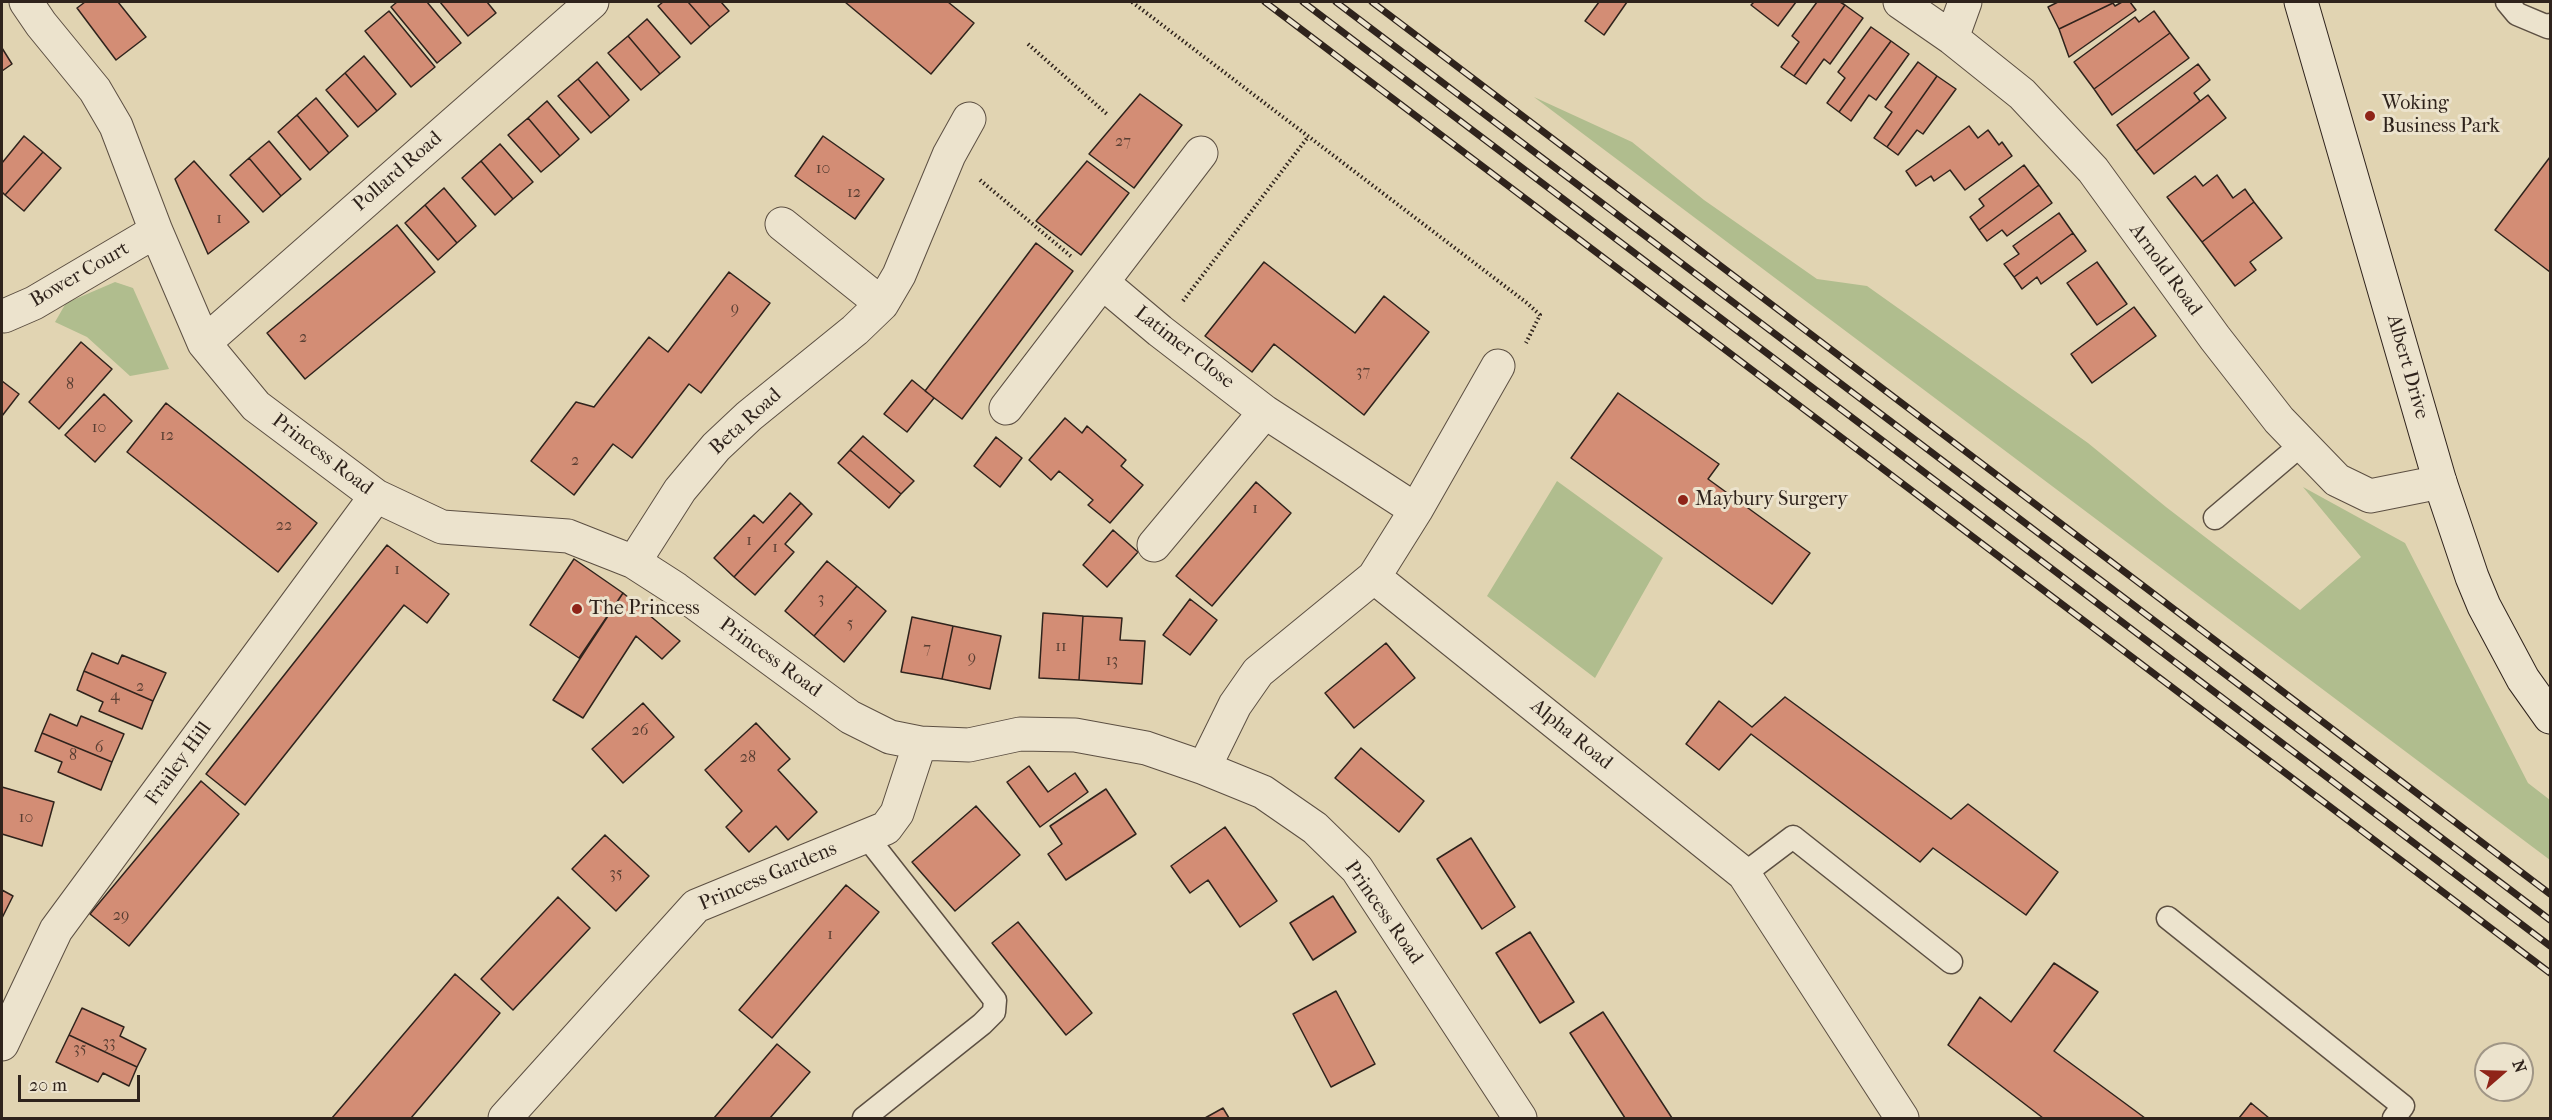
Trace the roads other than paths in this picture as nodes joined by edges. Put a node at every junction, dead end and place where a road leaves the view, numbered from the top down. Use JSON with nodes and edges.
{"nodes":[{"id":1,"x":26,"y":2,"type":"edge"},
{"id":2,"x":592,"y":2,"type":"edge"},
{"id":3,"x":1900,"y":2,"type":"edge"},
{"id":4,"x":1965,"y":2,"type":"edge"},
{"id":5,"x":2301,"y":2,"type":"edge"},
{"id":6,"x":2507,"y":2,"type":"edge"},
{"id":7,"x":2550,"y":25,"type":"edge"},
{"id":8,"x":1952,"y":38,"type":"junction"},
{"id":9,"x":969,"y":119,"type":"dead end"},
{"id":10,"x":1201,"y":153,"type":"dead end"},
{"id":11,"x":782,"y":224,"type":"dead end"},
{"id":12,"x":156,"y":231,"type":"junction"},
{"id":13,"x":1103,"y":283,"type":"junction"},
{"id":14,"x":882,"y":304,"type":"junction"},
{"id":15,"x":3,"y":316,"type":"edge"},
{"id":16,"x":204,"y":343,"type":"junction"},
{"id":17,"x":1498,"y":366,"type":"road end"},
{"id":18,"x":1006,"y":408,"type":"dead end"},
{"id":19,"x":1265,"y":412,"type":"junction"},
{"id":20,"x":2302,"y":444,"type":"junction"},
{"id":21,"x":2440,"y":483,"type":"junction"},
{"id":22,"x":376,"y":496,"type":"junction"},
{"id":23,"x":1416,"y":510,"type":"junction"},
{"id":24,"x":2214,"y":518,"type":"dead end"},
{"id":25,"x":1155,"y":546,"type":"dead end"},
{"id":26,"x":634,"y":562,"type":"junction"},
{"id":27,"x":1374,"y":577,"type":"junction"},
{"id":28,"x":2550,"y":717,"type":"edge"},
{"id":29,"x":920,"y":743,"type":"junction"},
{"id":30,"x":1204,"y":768,"type":"junction"},
{"id":31,"x":866,"y":836,"type":"junction"},
{"id":32,"x":1744,"y":874,"type":"junction"},
{"id":33,"x":2168,"y":918,"type":"dead end"},
{"id":34,"x":1951,"y":962,"type":"dead end"},
{"id":35,"x":2,"y":1044,"type":"edge"},
{"id":36,"x":505,"y":1119,"type":"edge"},
{"id":37,"x":864,"y":1119,"type":"edge"},
{"id":38,"x":1520,"y":1119,"type":"edge"},
{"id":39,"x":1902,"y":1119,"type":"edge"},
{"id":40,"x":2394,"y":1119,"type":"edge"}],
"edges":[{"from":1,"to":12,"type":"street","name":"Princess Road"},
{"from":2,"to":16,"type":"street","name":"Pollard Road"},
{"from":3,"to":8,"type":"street","name":"Arnold Road"},
{"from":4,"to":8,"type":"street"},
{"from":5,"to":21,"type":"street","name":"Albert Drive"},
{"from":6,"to":7,"type":"lane"},
{"from":8,"to":20,"type":"street","name":"Arnold Road"},
{"from":9,"to":14,"type":"street","name":"Beta Road"},
{"from":10,"to":13,"type":"street"},
{"from":11,"to":14,"type":"street"},
{"from":12,"to":15,"type":"street","name":"Bower Court"},
{"from":12,"to":16,"type":"street","name":"Princess Road"},
{"from":13,"to":18,"type":"street"},
{"from":13,"to":19,"type":"street","name":"Latimer Close"},
{"from":14,"to":26,"type":"street","name":"Beta Road"},
{"from":16,"to":22,"type":"street","name":"Princess Road"},
{"from":17,"to":23,"type":"street"},
{"from":19,"to":23,"type":"street","name":"Latimer Close"},
{"from":19,"to":25,"type":"street"},
{"from":20,"to":21,"type":"street","name":"Arnold Road"},
{"from":20,"to":24,"type":"lane"},
{"from":21,"to":28,"type":"street","name":"Albert Drive"},
{"from":22,"to":26,"type":"street","name":"Princess Road"},
{"from":22,"to":35,"type":"street","name":"Frailey Hill"},
{"from":23,"to":27,"type":"street"},
{"from":26,"to":29,"type":"street","name":"Princess Road"},
{"from":27,"to":30,"type":"street"},
{"from":27,"to":32,"type":"street","name":"Alpha Road"},
{"from":29,"to":30,"type":"street","name":"Princess Road"},
{"from":29,"to":31,"type":"street","name":"Princess Gardens"},
{"from":30,"to":38,"type":"street","name":"Princess Road"},
{"from":31,"to":36,"type":"street","name":"Princess Gardens"},
{"from":31,"to":37,"type":"lane"},
{"from":32,"to":34,"type":"lane"},
{"from":32,"to":39,"type":"street","name":"Alpha Road"},
{"from":33,"to":40,"type":"lane"}]}
